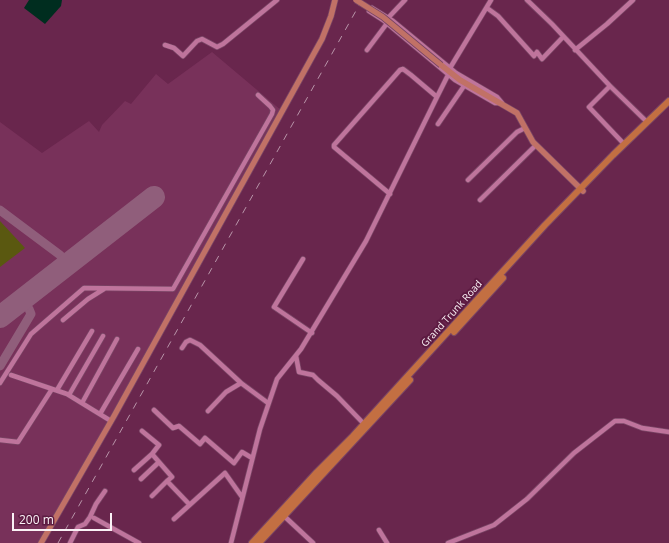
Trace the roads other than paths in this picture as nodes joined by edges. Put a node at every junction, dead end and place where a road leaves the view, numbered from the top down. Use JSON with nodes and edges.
{"nodes":[{"id":1,"x":277,"y":0,"type":"edge"},
{"id":2,"x":335,"y":0,"type":"edge"},
{"id":3,"x":356,"y":0,"type":"edge"},
{"id":4,"x":405,"y":0,"type":"edge"},
{"id":5,"x":491,"y":0,"type":"edge"},
{"id":6,"x":527,"y":0,"type":"edge"},
{"id":7,"x":633,"y":0,"type":"edge"},
{"id":8,"x":486,"y":8,"type":"junction"},
{"id":9,"x":388,"y":20,"type":"junction"},
{"id":10,"x":564,"y":37,"type":"junction"},
{"id":11,"x":165,"y":45,"type":"dead end"},
{"id":12,"x":367,"y":50,"type":"dead end"},
{"id":13,"x":575,"y":50,"type":"junction"},
{"id":14,"x":450,"y":68,"type":"junction"},
{"id":15,"x":448,"y":75,"type":"junction"},
{"id":16,"x":464,"y":86,"type":"junction"},
{"id":17,"x":610,"y":86,"type":"junction"},
{"id":18,"x":258,"y":95,"type":"dead end"},
{"id":19,"x":437,"y":97,"type":"junction"},
{"id":20,"x":669,"y":101,"type":"edge"},
{"id":21,"x":502,"y":103,"type":"junction"},
{"id":22,"x":669,"y":105,"type":"edge"},
{"id":23,"x":647,"y":122,"type":"junction"},
{"id":24,"x":438,"y":124,"type":"dead end"},
{"id":25,"x":525,"y":128,"type":"junction"},
{"id":26,"x":624,"y":144,"type":"junction"},
{"id":27,"x":536,"y":145,"type":"junction"},
{"id":28,"x":468,"y":180,"type":"dead end"},
{"id":29,"x":582,"y":190,"type":"junction"},
{"id":30,"x":390,"y":194,"type":"junction"},
{"id":31,"x":480,"y":200,"type":"dead end"},
{"id":32,"x":303,"y":258,"type":"dead end"},
{"id":33,"x":108,"y":288,"type":"junction"},
{"id":34,"x":63,"y":320,"type":"dead end"},
{"id":35,"x":92,"y":331,"type":"dead end"},
{"id":36,"x":312,"y":333,"type":"junction"},
{"id":37,"x":103,"y":336,"type":"dead end"},
{"id":38,"x":117,"y":339,"type":"dead end"},
{"id":39,"x":182,"y":348,"type":"dead end"},
{"id":40,"x":138,"y":349,"type":"dead end"},
{"id":41,"x":296,"y":356,"type":"junction"},
{"id":42,"x":11,"y":375,"type":"dead end"},
{"id":43,"x":0,"y":383,"type":"edge"},
{"id":44,"x":241,"y":383,"type":"junction"},
{"id":45,"x":55,"y":390,"type":"junction"},
{"id":46,"x":69,"y":395,"type":"junction"},
{"id":47,"x":82,"y":403,"type":"junction"},
{"id":48,"x":268,"y":403,"type":"junction"},
{"id":49,"x":154,"y":410,"type":"dead end"},
{"id":50,"x":208,"y":411,"type":"dead end"},
{"id":51,"x":100,"y":414,"type":"junction"},
{"id":52,"x":111,"y":421,"type":"junction"},
{"id":53,"x":364,"y":424,"type":"junction"},
{"id":54,"x":142,"y":431,"type":"dead end"},
{"id":55,"x":669,"y":432,"type":"edge"},
{"id":56,"x":0,"y":440,"type":"edge"},
{"id":57,"x":152,"y":454,"type":"junction"},
{"id":58,"x":252,"y":458,"type":"junction"},
{"id":59,"x":159,"y":462,"type":"junction"},
{"id":60,"x":134,"y":470,"type":"dead end"},
{"id":61,"x":141,"y":479,"type":"dead end"},
{"id":62,"x":167,"y":481,"type":"junction"},
{"id":63,"x":105,"y":491,"type":"dead end"},
{"id":64,"x":152,"y":496,"type":"dead end"},
{"id":65,"x":242,"y":497,"type":"junction"},
{"id":66,"x":189,"y":504,"type":"junction"},
{"id":67,"x":283,"y":515,"type":"junction"},
{"id":68,"x":94,"y":518,"type":"dead end"},
{"id":69,"x":174,"y":518,"type":"dead end"},
{"id":70,"x":379,"y":530,"type":"dead end"},
{"id":71,"x":133,"y":542,"type":"edge"},
{"id":72,"x":41,"y":543,"type":"edge"},
{"id":73,"x":70,"y":543,"type":"edge"},
{"id":74,"x":139,"y":543,"type":"edge"},
{"id":75,"x":231,"y":543,"type":"edge"},
{"id":76,"x":252,"y":543,"type":"edge"},
{"id":77,"x":259,"y":543,"type":"edge"},
{"id":78,"x":313,"y":543,"type":"edge"},
{"id":79,"x":387,"y":543,"type":"edge"},
{"id":80,"x":448,"y":543,"type":"edge"}],
"edges":[{"from":1,"to":11,"type":"street"},
{"from":2,"to":52,"type":"main road"},
{"from":3,"to":21,"type":"main road","bridge":true},
{"from":4,"to":9,"type":"street"},
{"from":5,"to":8,"type":"street"},
{"from":6,"to":10,"type":"street"},
{"from":7,"to":13,"type":"street"},
{"from":8,"to":10,"type":"street"},
{"from":8,"to":14,"type":"street"},
{"from":9,"to":12,"type":"street"},
{"from":9,"to":14,"type":"street"},
{"from":9,"to":15,"type":"street"},
{"from":10,"to":13,"type":"street"},
{"from":13,"to":17,"type":"street"},
{"from":14,"to":21,"type":"street"},
{"from":15,"to":16,"type":"street"},
{"from":15,"to":19,"type":"street"},
{"from":16,"to":21,"type":"street"},
{"from":16,"to":24,"type":"street"},
{"from":17,"to":23,"type":"street"},
{"from":17,"to":26,"type":"street"},
{"from":18,"to":33,"type":"street"},
{"from":19,"to":30,"type":"street"},
{"from":19,"to":30,"type":"street"},
{"from":20,"to":23,"type":"highway","name":"Grand Trunk Road"},
{"from":21,"to":25,"type":"main road"},
{"from":22,"to":29,"type":"highway","name":"Grand Trunk Road"},
{"from":23,"to":26,"type":"highway","name":"Grand Trunk Road"},
{"from":25,"to":27,"type":"main road"},
{"from":25,"to":28,"type":"street"},
{"from":26,"to":29,"type":"highway","name":"Grand Trunk Road"},
{"from":27,"to":29,"type":"main road"},
{"from":27,"to":31,"type":"street"},
{"from":29,"to":53,"type":"highway","name":"Grand Trunk Road"},
{"from":29,"to":67,"type":"highway","name":"Grand Trunk Road"},
{"from":30,"to":36,"type":"street"},
{"from":32,"to":36,"type":"street"},
{"from":33,"to":34,"type":"street"},
{"from":33,"to":43,"type":"street"},
{"from":35,"to":45,"type":"street"},
{"from":36,"to":41,"type":"street"},
{"from":37,"to":46,"type":"street"},
{"from":38,"to":47,"type":"street"},
{"from":39,"to":44,"type":"street"},
{"from":40,"to":51,"type":"street"},
{"from":41,"to":48,"type":"street"},
{"from":41,"to":53,"type":"street"},
{"from":42,"to":45,"type":"street"},
{"from":44,"to":48,"type":"street"},
{"from":44,"to":50,"type":"street"},
{"from":45,"to":46,"type":"street"},
{"from":45,"to":56,"type":"street"},
{"from":46,"to":47,"type":"street"},
{"from":47,"to":51,"type":"street"},
{"from":48,"to":58,"type":"street"},
{"from":49,"to":58,"type":"street"},
{"from":51,"to":52,"type":"street"},
{"from":52,"to":72,"type":"main road"},
{"from":53,"to":76,"type":"highway","name":"Grand Trunk Road"},
{"from":54,"to":57,"type":"street"},
{"from":55,"to":80,"type":"street"},
{"from":57,"to":59,"type":"street"},
{"from":57,"to":60,"type":"street"},
{"from":58,"to":65,"type":"street"},
{"from":59,"to":61,"type":"street"},
{"from":59,"to":62,"type":"street"},
{"from":62,"to":64,"type":"street"},
{"from":62,"to":66,"type":"street"},
{"from":63,"to":73,"type":"street"},
{"from":65,"to":66,"type":"street"},
{"from":65,"to":75,"type":"street"},
{"from":66,"to":69,"type":"street"},
{"from":67,"to":77,"type":"highway","name":"Grand Trunk Road"},
{"from":67,"to":78,"type":"street"},
{"from":68,"to":71,"type":"street"},
{"from":70,"to":79,"type":"street"},
{"from":71,"to":74,"type":"street"}]}
